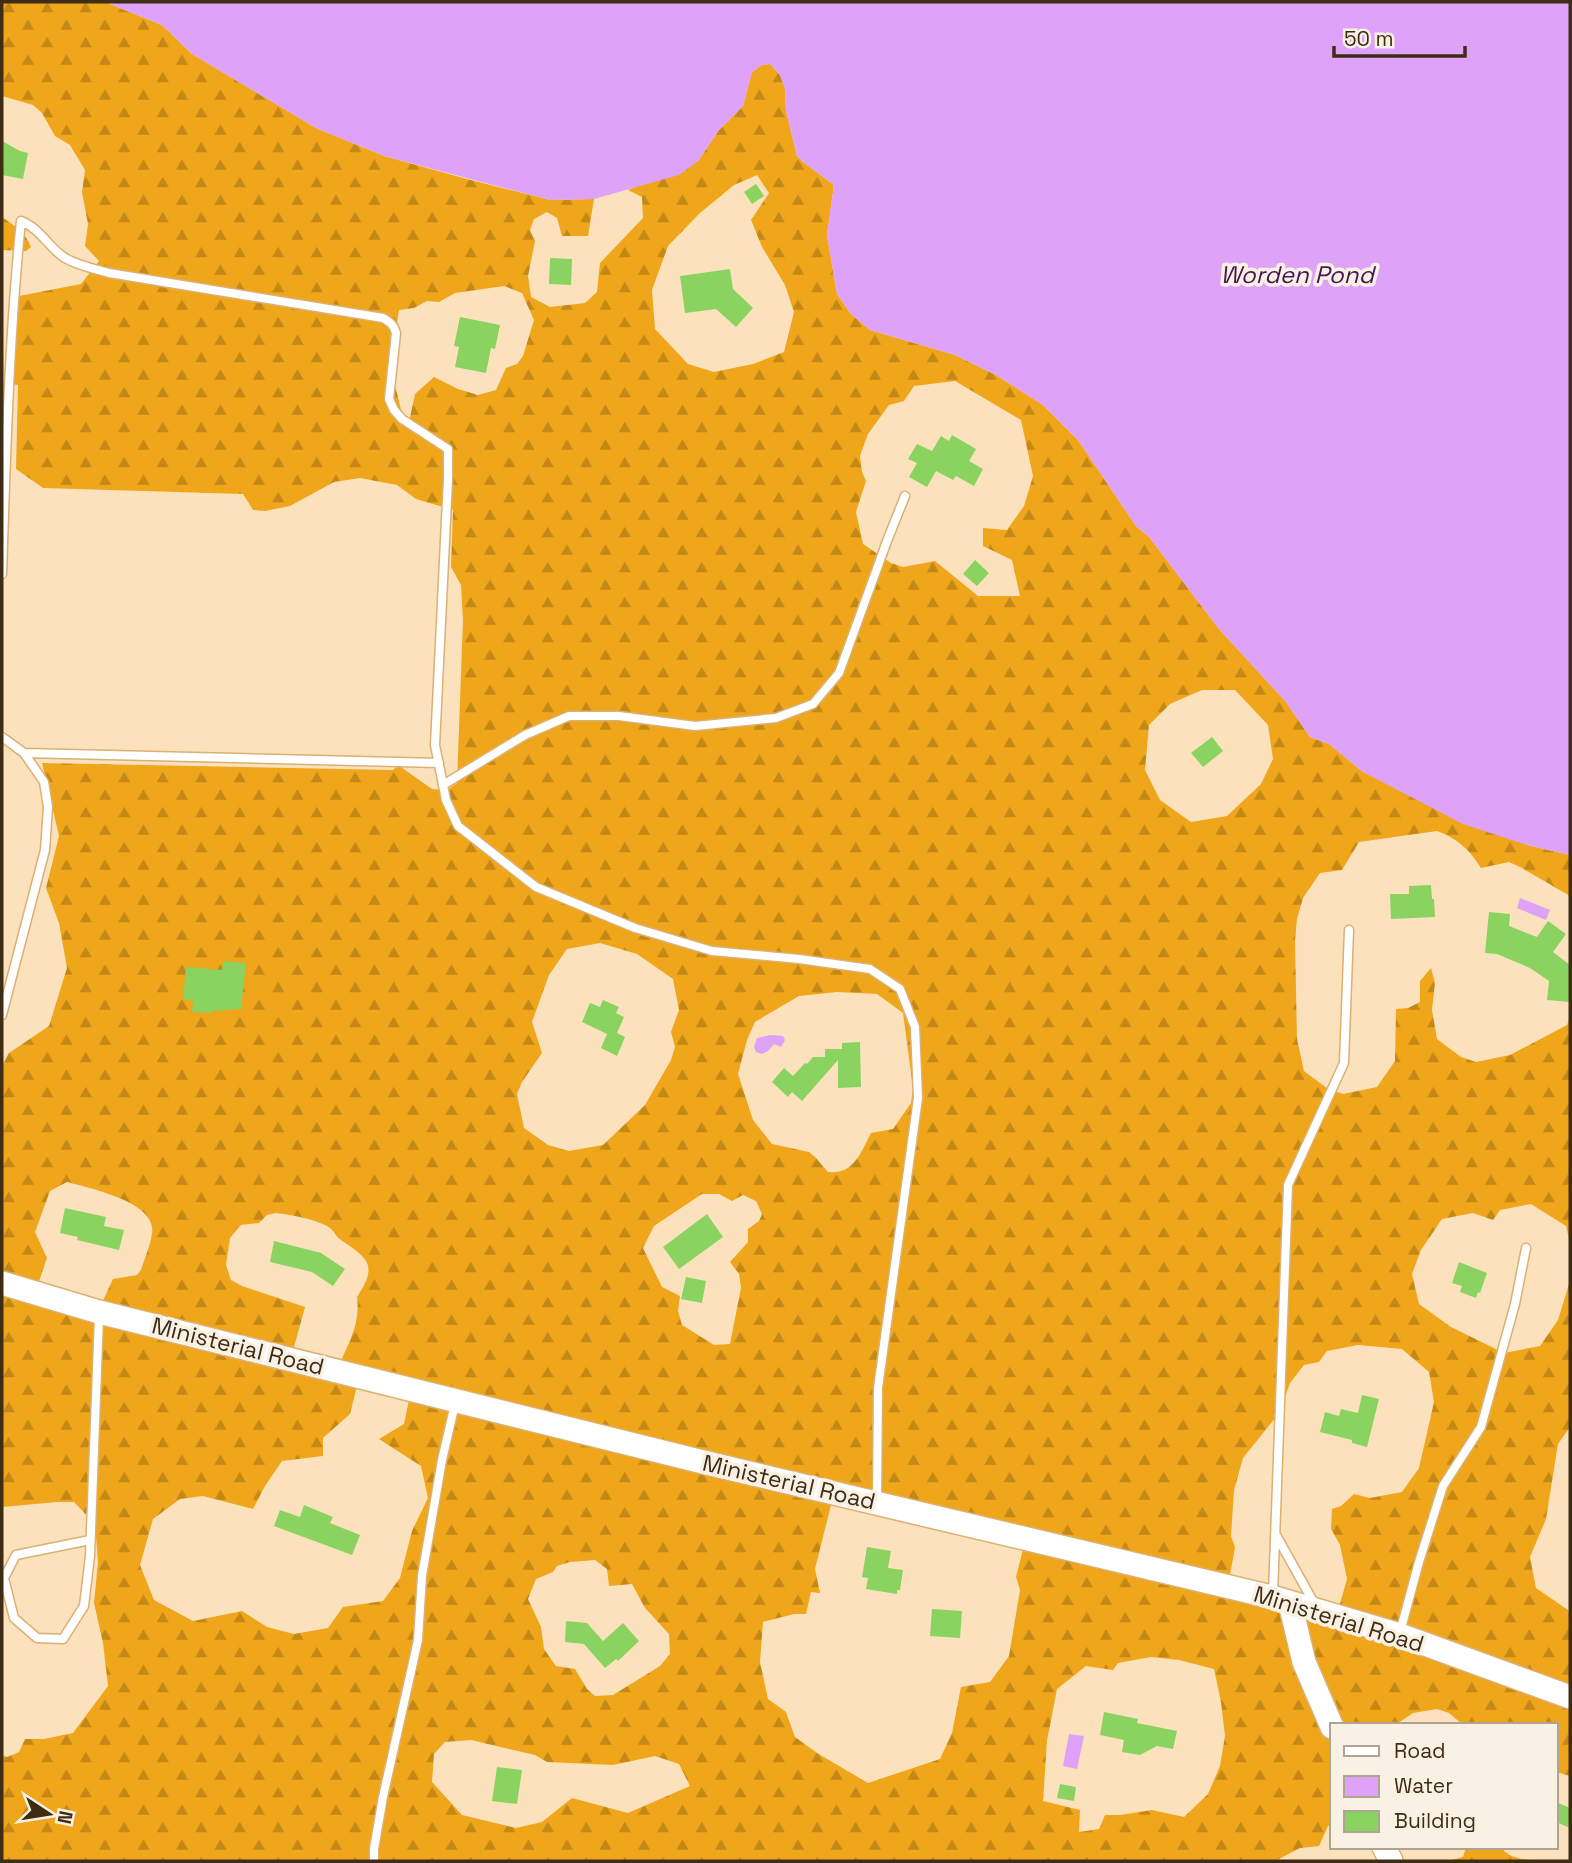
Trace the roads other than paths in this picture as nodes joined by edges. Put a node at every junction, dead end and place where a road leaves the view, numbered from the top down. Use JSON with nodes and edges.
{"nodes":[{"id":1,"x":905,"y":496,"type":"dead end"},
{"id":2,"x":2,"y":574,"type":"edge"},
{"id":3,"x":2,"y":737,"type":"edge"},
{"id":4,"x":24,"y":753,"type":"junction"},
{"id":5,"x":439,"y":763,"type":"junction"},
{"id":6,"x":443,"y":785,"type":"junction"},
{"id":7,"x":1349,"y":930,"type":"dead end"},
{"id":8,"x":2,"y":1016,"type":"edge"},
{"id":9,"x":1526,"y":1248,"type":"dead end"},
{"id":10,"x":2,"y":1283,"type":"edge"},
{"id":11,"x":99,"y":1312,"type":"junction"},
{"id":12,"x":456,"y":1401,"type":"junction"},
{"id":13,"x":877,"y":1503,"type":"junction"},
{"id":14,"x":1275,"y":1532,"type":"junction"},
{"id":15,"x":90,"y":1540,"type":"junction"},
{"id":16,"x":1281,"y":1600,"type":"junction"},
{"id":17,"x":1318,"y":1610,"type":"junction"},
{"id":18,"x":1399,"y":1635,"type":"junction"},
{"id":19,"x":1570,"y":1697,"type":"edge"},
{"id":20,"x":1330,"y":1723,"type":"edge"},
{"id":21,"x":374,"y":1861,"type":"edge"}],
"edges":[{"from":1,"to":6,"type":"lane"},
{"from":2,"to":5,"type":"lane"},
{"from":3,"to":4,"type":"lane"},
{"from":4,"to":5,"type":"lane"},
{"from":4,"to":8,"type":"lane"},
{"from":5,"to":6,"type":"lane"},
{"from":6,"to":13,"type":"lane"},
{"from":7,"to":14,"type":"lane"},
{"from":9,"to":18,"type":"lane"},
{"from":10,"to":11,"type":"main road","name":"Ministerial Road"},
{"from":11,"to":12,"type":"main road","name":"Ministerial Road"},
{"from":11,"to":15,"type":"lane"},
{"from":12,"to":13,"type":"main road","name":"Ministerial Road"},
{"from":12,"to":21,"type":"lane"},
{"from":13,"to":16,"type":"main road","name":"Ministerial Road"},
{"from":14,"to":16,"type":"lane"},
{"from":14,"to":17,"type":"lane"},
{"from":15,"to":15,"type":"lane"},
{"from":16,"to":17,"type":"main road","name":"Ministerial Road"},
{"from":16,"to":20,"type":"main road"},
{"from":17,"to":18,"type":"main road","name":"Ministerial Road"},
{"from":18,"to":19,"type":"main road","name":"Ministerial Road"}]}
